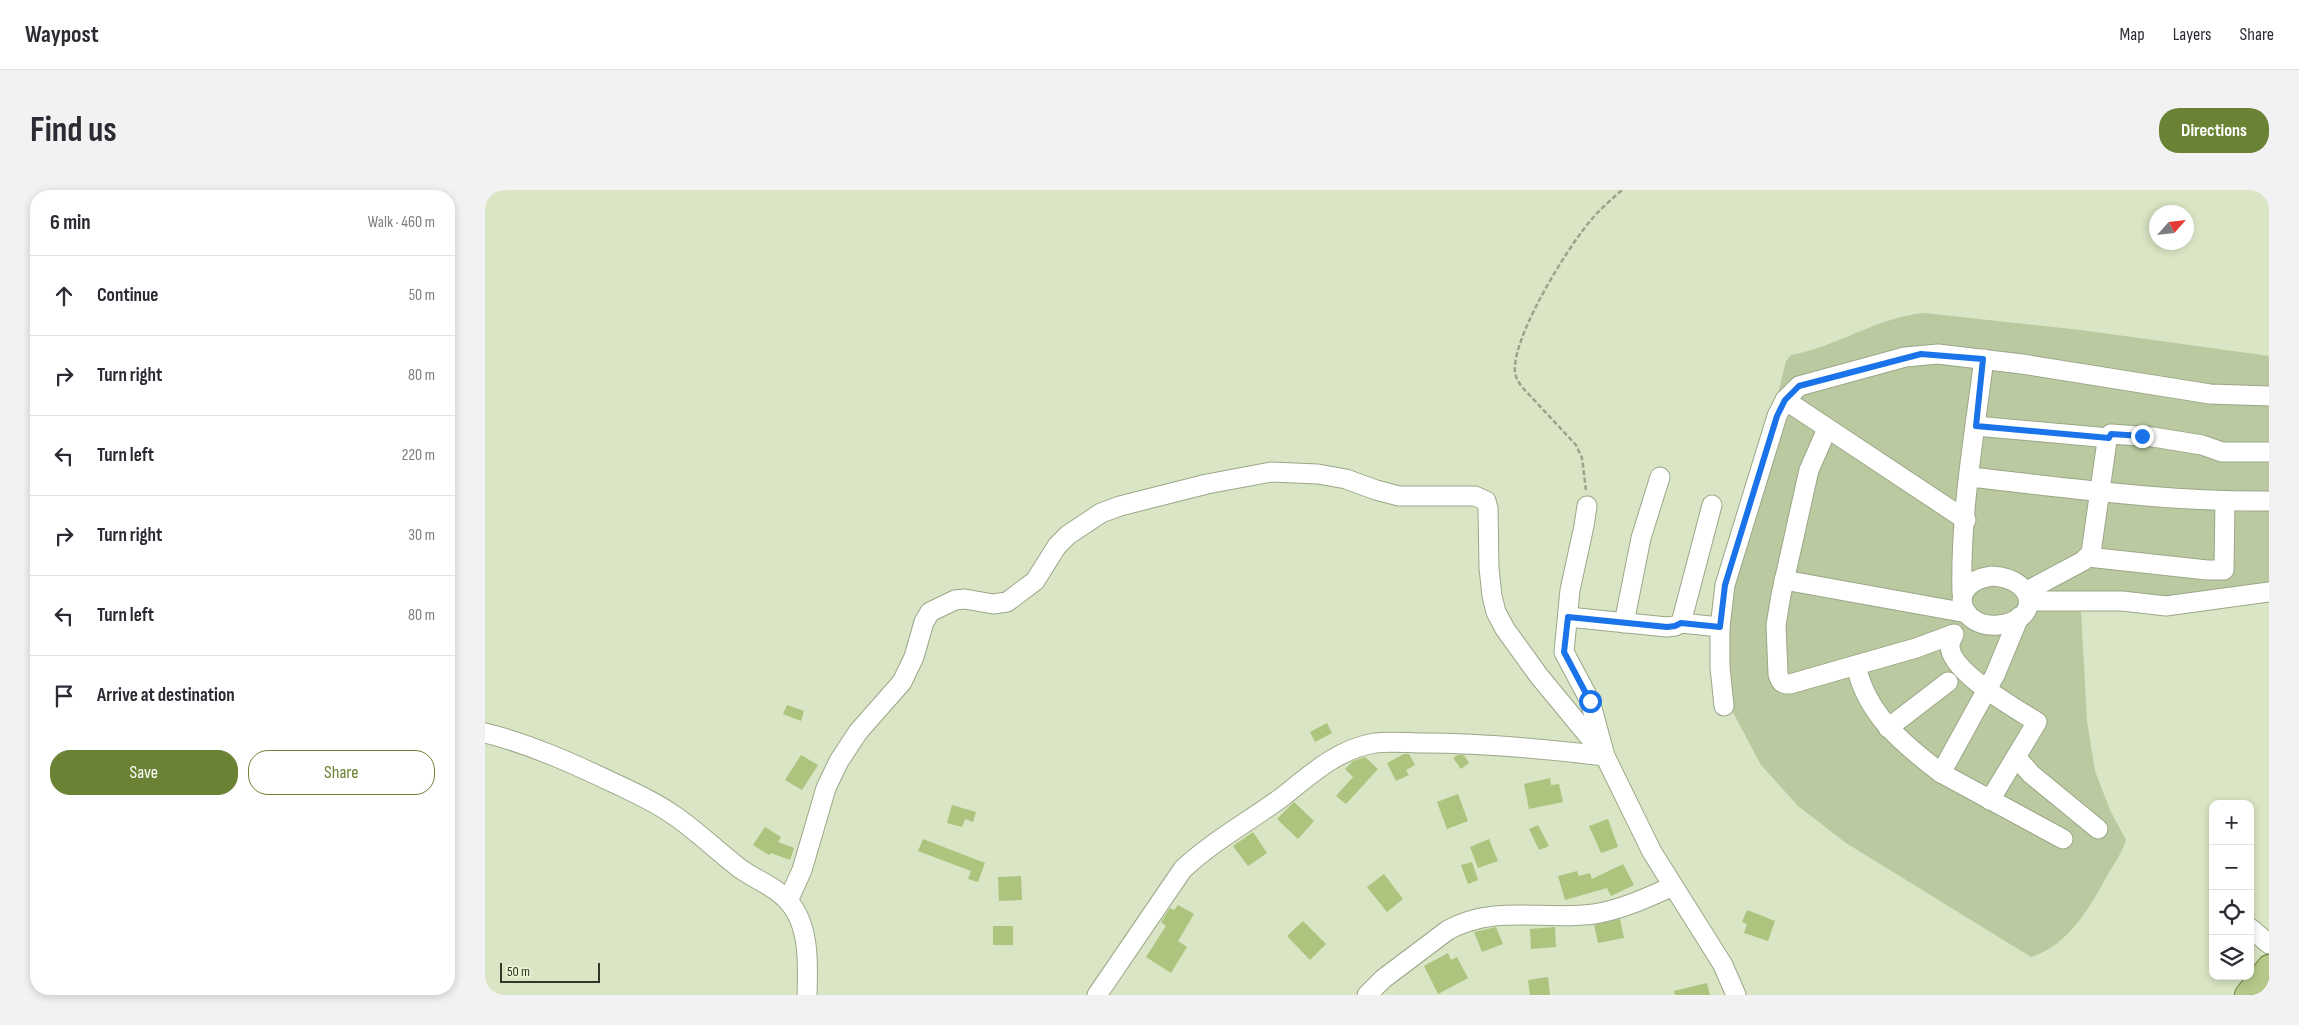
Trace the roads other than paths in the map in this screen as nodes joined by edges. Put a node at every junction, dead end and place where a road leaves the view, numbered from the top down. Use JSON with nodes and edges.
{"nodes":[{"id":1,"x":1983,"y":359,"type":"junction"},
{"id":2,"x":2269,"y":396,"type":"edge"},
{"id":3,"x":1785,"y":400,"type":"junction"},
{"id":4,"x":1976,"y":426,"type":"junction"},
{"id":5,"x":1827,"y":429,"type":"junction"},
{"id":6,"x":2109,"y":438,"type":"junction"},
{"id":7,"x":2269,"y":452,"type":"edge"},
{"id":8,"x":1660,"y":477,"type":"dead end"},
{"id":9,"x":1970,"y":477,"type":"junction"},
{"id":10,"x":2100,"y":491,"type":"junction"},
{"id":11,"x":2225,"y":501,"type":"junction"},
{"id":12,"x":2269,"y":501,"type":"edge"},
{"id":13,"x":1712,"y":505,"type":"dead end"},
{"id":14,"x":1587,"y":506,"type":"road end"},
{"id":15,"x":1966,"y":520,"type":"junction"},
{"id":16,"x":2088,"y":557,"type":"junction"},
{"id":17,"x":1784,"y":580,"type":"junction"},
{"id":18,"x":2269,"y":592,"type":"edge"},
{"id":19,"x":1962,"y":593,"type":"junction"},
{"id":20,"x":2025,"y":603,"type":"junction"},
{"id":21,"x":1970,"y":616,"type":"junction"},
{"id":22,"x":1568,"y":617,"type":"junction"},
{"id":23,"x":1624,"y":623,"type":"junction"},
{"id":24,"x":1681,"y":623,"type":"junction"},
{"id":25,"x":1720,"y":627,"type":"junction"},
{"id":26,"x":1953,"y":634,"type":"junction"},
{"id":27,"x":1856,"y":665,"type":"junction"},
{"id":28,"x":1948,"y":682,"type":"dead end"},
{"id":29,"x":1987,"y":690,"type":"junction"},
{"id":30,"x":1724,"y":706,"type":"dead end"},
{"id":31,"x":1888,"y":728,"type":"junction"},
{"id":32,"x":485,"y":733,"type":"edge"},
{"id":33,"x":1605,"y":756,"type":"junction"},
{"id":34,"x":2017,"y":758,"type":"junction"},
{"id":35,"x":1941,"y":773,"type":"junction"},
{"id":36,"x":1990,"y":800,"type":"junction"},
{"id":37,"x":2098,"y":828,"type":"dead end"},
{"id":38,"x":2063,"y":839,"type":"dead end"},
{"id":39,"x":1673,"y":886,"type":"junction"},
{"id":40,"x":788,"y":901,"type":"junction"},
{"id":41,"x":2254,"y":931,"type":"edge"},
{"id":42,"x":2269,"y":944,"type":"edge"},
{"id":43,"x":2269,"y":967,"type":"edge"},
{"id":44,"x":807,"y":995,"type":"edge"},
{"id":45,"x":1097,"y":995,"type":"edge"},
{"id":46,"x":1367,"y":995,"type":"edge"},
{"id":47,"x":1736,"y":995,"type":"edge"},
{"id":48,"x":2247,"y":995,"type":"edge"}],
"edges":[{"from":1,"to":2,"type":"street"},
{"from":1,"to":3,"type":"street"},
{"from":1,"to":4,"type":"street"},
{"from":3,"to":5,"type":"street"},
{"from":3,"to":25,"type":"street"},
{"from":4,"to":6,"type":"street"},
{"from":4,"to":9,"type":"street"},
{"from":5,"to":15,"type":"street"},
{"from":5,"to":17,"type":"street"},
{"from":6,"to":7,"type":"street"},
{"from":6,"to":10,"type":"street"},
{"from":8,"to":23,"type":"street"},
{"from":9,"to":10,"type":"street"},
{"from":9,"to":15,"type":"street"},
{"from":10,"to":11,"type":"street"},
{"from":10,"to":16,"type":"street"},
{"from":11,"to":12,"type":"street"},
{"from":11,"to":16,"type":"street"},
{"from":13,"to":24,"type":"street"},
{"from":14,"to":22,"type":"street"},
{"from":15,"to":19,"type":"street"},
{"from":16,"to":20,"type":"street"},
{"from":17,"to":21,"type":"street"},
{"from":17,"to":27,"type":"street"},
{"from":18,"to":20,"type":"street"},
{"from":19,"to":20,"type":"street"},
{"from":19,"to":21,"type":"street"},
{"from":20,"to":21,"type":"street"},
{"from":20,"to":29,"type":"street"},
{"from":21,"to":26,"type":"street"},
{"from":22,"to":23,"type":"street"},
{"from":22,"to":33,"type":"street"},
{"from":23,"to":24,"type":"street"},
{"from":24,"to":25,"type":"street"},
{"from":25,"to":30,"type":"street"},
{"from":26,"to":27,"type":"street"},
{"from":26,"to":29,"type":"street"},
{"from":27,"to":31,"type":"street"},
{"from":28,"to":31,"type":"street"},
{"from":29,"to":34,"type":"street"},
{"from":29,"to":35,"type":"street"},
{"from":31,"to":35,"type":"street"},
{"from":32,"to":40,"type":"street"},
{"from":33,"to":39,"type":"street"},
{"from":33,"to":40,"type":"street"},
{"from":33,"to":45,"type":"street"},
{"from":34,"to":36,"type":"street"},
{"from":34,"to":37,"type":"street"},
{"from":35,"to":36,"type":"street"},
{"from":36,"to":38,"type":"street"},
{"from":39,"to":46,"type":"street"},
{"from":39,"to":47,"type":"street"},
{"from":40,"to":44,"type":"street"},
{"from":41,"to":42,"type":"street"},
{"from":43,"to":48,"type":"main road"}]}
